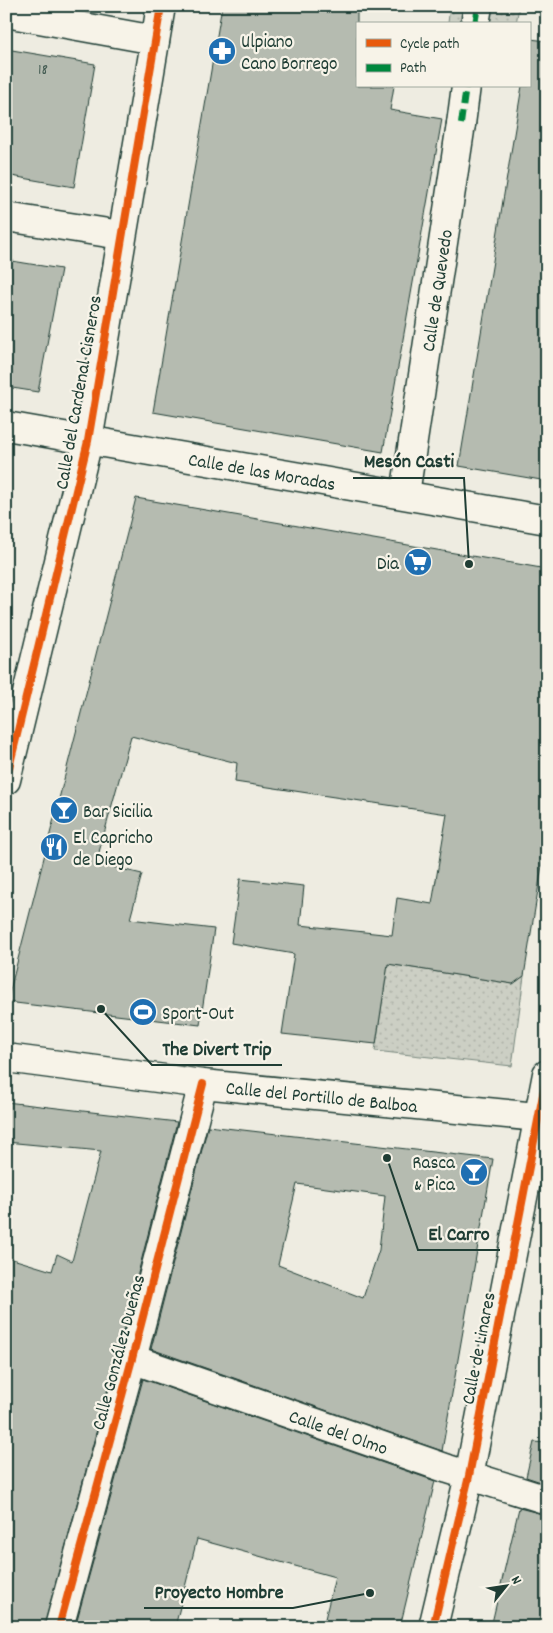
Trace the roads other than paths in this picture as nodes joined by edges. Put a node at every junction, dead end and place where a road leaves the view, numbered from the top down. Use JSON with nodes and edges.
{"nodes":[{"id":1,"x":161,"y":6,"type":"edge"},
{"id":2,"x":478,"y":6,"type":"edge"},
{"id":3,"x":6,"y":13,"type":"edge"},
{"id":4,"x":475,"y":22,"type":"edge"},
{"id":5,"x":155,"y":40,"type":"junction"},
{"id":6,"x":466,"y":88,"type":"edge"},
{"id":7,"x":6,"y":216,"type":"edge"},
{"id":8,"x":122,"y":235,"type":"junction"},
{"id":9,"x":6,"y":426,"type":"edge"},
{"id":10,"x":88,"y":441,"type":"junction"},
{"id":11,"x":405,"y":494,"type":"junction"},
{"id":12,"x":547,"y":520,"type":"edge"},
{"id":13,"x":14,"y":718,"type":"edge"},
{"id":14,"x":6,"y":780,"type":"edge"},
{"id":15,"x":6,"y":1058,"type":"edge"},
{"id":16,"x":547,"y":1074,"type":"edge"},
{"id":17,"x":203,"y":1084,"type":"junction"},
{"id":18,"x":542,"y":1118,"type":"edge"},
{"id":19,"x":132,"y":1359,"type":"junction"},
{"id":20,"x":468,"y":1476,"type":"junction"},
{"id":21,"x":547,"y":1500,"type":"edge"},
{"id":22,"x":59,"y":1627,"type":"edge"},
{"id":23,"x":433,"y":1627,"type":"edge"}],
"edges":[{"from":1,"to":5,"type":"street","name":"Calle del Cardenal Cisneros"},
{"from":2,"to":4,"type":"street"},
{"from":3,"to":5,"type":"street"},
{"from":5,"to":8,"type":"street","name":"Calle del Cardenal Cisneros"},
{"from":6,"to":11,"type":"street","name":"Calle de Quevedo"},
{"from":7,"to":8,"type":"street"},
{"from":8,"to":10,"type":"street","name":"Calle del Cardenal Cisneros"},
{"from":9,"to":10,"type":"street","name":"Calle de las Moradas"},
{"from":10,"to":11,"type":"street","name":"Calle de las Moradas"},
{"from":10,"to":13,"type":"street","name":"Calle del Cardenal Cisneros"},
{"from":11,"to":12,"type":"street","name":"Calle de las Moradas"},
{"from":13,"to":14,"type":"street","name":"Calle del Cardenal Cisneros"},
{"from":15,"to":17,"type":"street","name":"Calle del Portillo de Balboa"},
{"from":16,"to":18,"type":"street","name":"Calle de Linares"},
{"from":17,"to":18,"type":"street","name":"Calle del Portillo de Balboa"},
{"from":17,"to":19,"type":"street","name":"Calle González Dueñas"},
{"from":18,"to":20,"type":"street","name":"Calle de Linares"},
{"from":19,"to":20,"type":"street","name":"Calle del Olmo"},
{"from":19,"to":22,"type":"street","name":"Calle González Dueñas"},
{"from":20,"to":21,"type":"street","name":"Calle del Olmo"},
{"from":20,"to":23,"type":"street","name":"Calle de Linares"}]}
